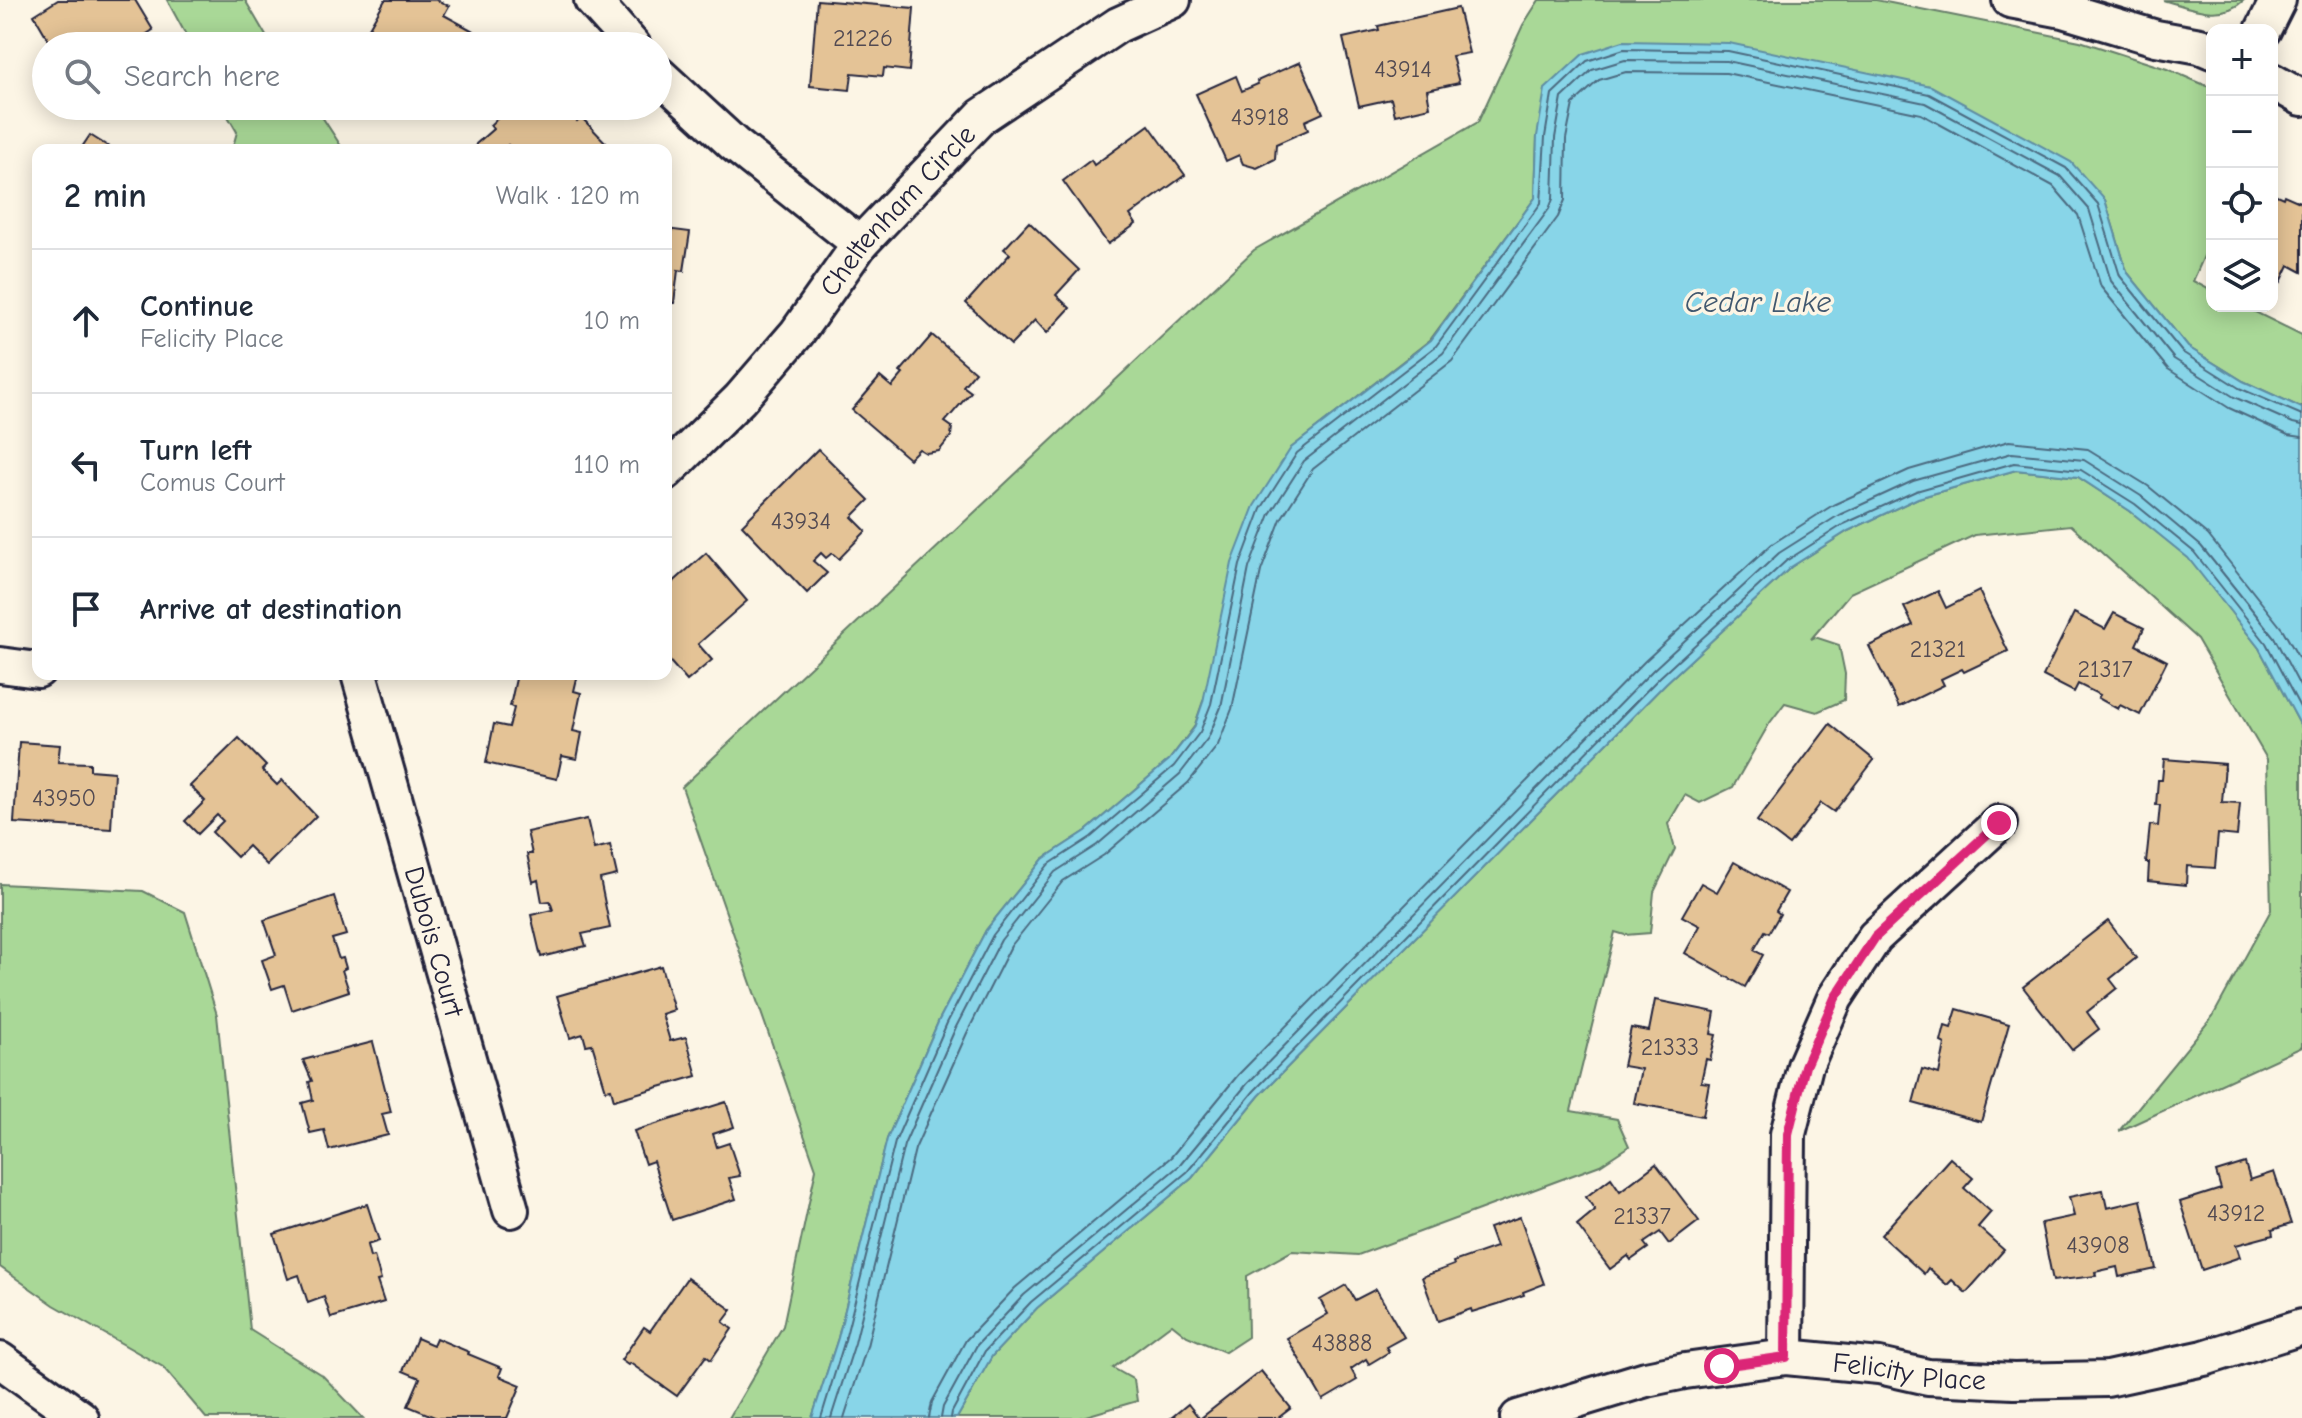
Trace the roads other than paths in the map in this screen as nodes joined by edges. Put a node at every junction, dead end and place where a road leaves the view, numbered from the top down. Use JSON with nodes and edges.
{"nodes":[{"id":1,"x":592,"y":0,"type":"edge"},
{"id":2,"x":1173,"y":0,"type":"edge"},
{"id":3,"x":2010,"y":0,"type":"edge"},
{"id":4,"x":2278,"y":0,"type":"edge"},
{"id":5,"x":2266,"y":24,"type":"edge"},
{"id":6,"x":621,"y":32,"type":"edge"},
{"id":7,"x":2206,"y":48,"type":"edge"},
{"id":8,"x":2278,"y":84,"type":"edge"},
{"id":9,"x":672,"y":87,"type":"edge"},
{"id":10,"x":2302,"y":98,"type":"edge"},
{"id":11,"x":860,"y":244,"type":"junction"},
{"id":12,"x":672,"y":466,"type":"edge"},
{"id":13,"x":0,"y":665,"type":"edge"},
{"id":14,"x":32,"y":669,"type":"edge"},
{"id":15,"x":361,"y":680,"type":"edge"},
{"id":16,"x":1999,"y":823,"type":"dead end"},
{"id":17,"x":511,"y":1210,"type":"dead end"},
{"id":18,"x":2302,"y":1327,"type":"edge"},
{"id":19,"x":1786,"y":1357,"type":"junction"},
{"id":20,"x":0,"y":1360,"type":"edge"},
{"id":21,"x":81,"y":1418,"type":"edge"},
{"id":22,"x":1518,"y":1418,"type":"edge"}],
"edges":[{"from":1,"to":6,"type":"street"},
{"from":2,"to":11,"type":"street","name":"Cheltenham Circle"},
{"from":3,"to":7,"type":"street"},
{"from":4,"to":5,"type":"street"},
{"from":8,"to":10,"type":"street"},
{"from":9,"to":11,"type":"street"},
{"from":11,"to":12,"type":"street","name":"Cheltenham Circle"},
{"from":13,"to":14,"type":"street"},
{"from":15,"to":17,"type":"street","name":"Dubois Court"},
{"from":16,"to":19,"type":"street"},
{"from":18,"to":19,"type":"street","name":"Felicity Place"},
{"from":19,"to":22,"type":"street","name":"Felicity Place"},
{"from":20,"to":21,"type":"street"}]}
